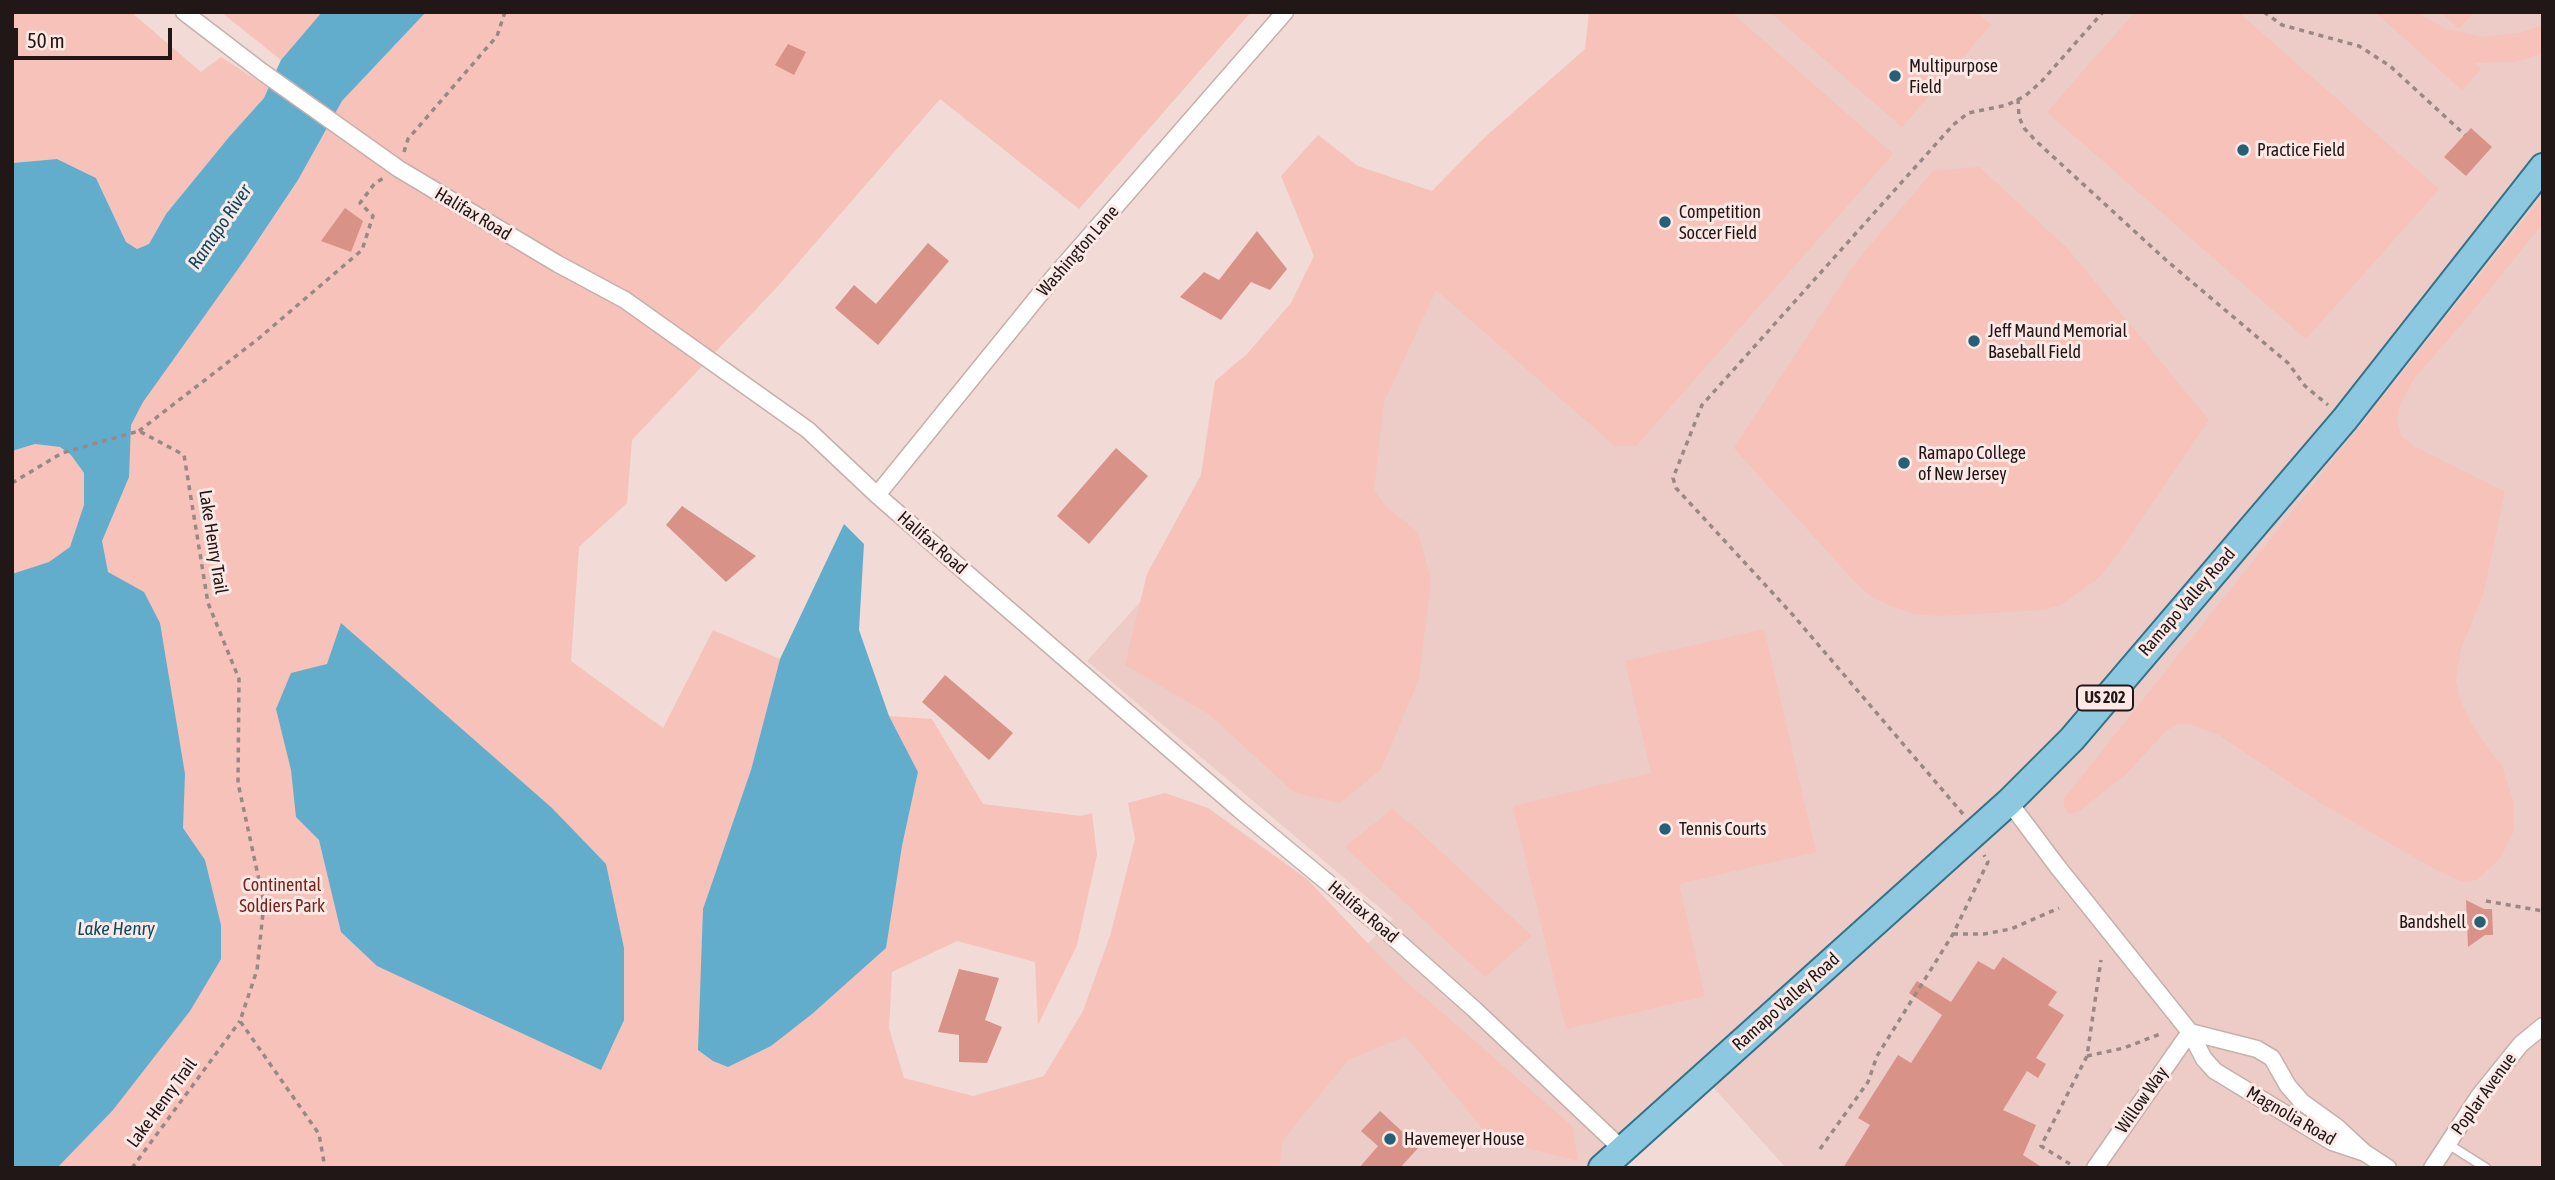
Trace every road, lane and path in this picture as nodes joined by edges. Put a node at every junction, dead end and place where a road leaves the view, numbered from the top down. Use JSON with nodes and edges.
{"nodes":[{"id":1,"x":184,"y":12,"type":"edge"},
{"id":2,"x":505,"y":12,"type":"edge"},
{"id":3,"x":1285,"y":12,"type":"edge"},
{"id":4,"x":2103,"y":12,"type":"edge"},
{"id":5,"x":2264,"y":12,"type":"edge"},
{"id":6,"x":2018,"y":99,"type":"junction"},
{"id":7,"x":2465,"y":135,"type":"dead end"},
{"id":8,"x":2543,"y":167,"type":"edge"},
{"id":9,"x":399,"y":169,"type":"junction"},
{"id":10,"x":2345,"y":419,"type":"junction"},
{"id":11,"x":136,"y":432,"type":"junction"},
{"id":12,"x":12,"y":483,"type":"edge"},
{"id":13,"x":877,"y":495,"type":"junction"},
{"id":14,"x":2009,"y":802,"type":"junction"},
{"id":15,"x":1962,"y":813,"type":"dead end"},
{"id":16,"x":1988,"y":862,"type":"dead end"},
{"id":17,"x":2486,"y":901,"type":"dead end"},
{"id":18,"x":2059,"y":908,"type":"dead end"},
{"id":19,"x":2543,"y":911,"type":"edge"},
{"id":20,"x":1954,"y":934,"type":"junction"},
{"id":21,"x":2101,"y":960,"type":"dead end"},
{"id":22,"x":240,"y":1021,"type":"junction"},
{"id":23,"x":2543,"y":1026,"type":"edge"},
{"id":24,"x":2190,"y":1032,"type":"junction"},
{"id":25,"x":2160,"y":1034,"type":"dead end"},
{"id":26,"x":2087,"y":1056,"type":"junction"},
{"id":27,"x":2448,"y":1144,"type":"junction"},
{"id":28,"x":1820,"y":1149,"type":"dead end"},
{"id":29,"x":1623,"y":1150,"type":"junction"},
{"id":30,"x":2365,"y":1153,"type":"junction"},
{"id":31,"x":2070,"y":1164,"type":"dead end"},
{"id":32,"x":132,"y":1168,"type":"edge"},
{"id":33,"x":326,"y":1168,"type":"edge"},
{"id":34,"x":1602,"y":1168,"type":"edge"},
{"id":35,"x":2095,"y":1168,"type":"edge"},
{"id":36,"x":2388,"y":1168,"type":"edge"},
{"id":37,"x":2431,"y":1168,"type":"edge"},
{"id":38,"x":2486,"y":1168,"type":"edge"}],
"edges":[{"from":1,"to":9,"type":"street","name":"Halifax Road"},
{"from":2,"to":9,"type":"path"},
{"from":3,"to":13,"type":"street","name":"Washington Lane"},
{"from":4,"to":6,"type":"path"},
{"from":5,"to":7,"type":"path"},
{"from":6,"to":10,"type":"path"},
{"from":6,"to":15,"type":"path"},
{"from":8,"to":10,"type":"main road","name":"Ramapo Valley Road","number":"US 202"},
{"from":9,"to":11,"type":"path"},
{"from":9,"to":13,"type":"street","name":"Halifax Road"},
{"from":10,"to":14,"type":"main road","name":"Ramapo Valley Road","number":"US 202"},
{"from":11,"to":12,"type":"path"},
{"from":11,"to":22,"type":"path","name":"Lake Henry Trail"},
{"from":13,"to":29,"type":"street","name":"Halifax Road"},
{"from":14,"to":24,"type":"street","name":"Magnolia Road"},
{"from":14,"to":29,"type":"main road","name":"Ramapo Valley Road","number":"US 202"},
{"from":16,"to":20,"type":"path"},
{"from":17,"to":19,"type":"path"},
{"from":18,"to":20,"type":"path"},
{"from":20,"to":28,"type":"path"},
{"from":21,"to":26,"type":"path"},
{"from":22,"to":32,"type":"path","name":"Lake Henry Trail"},
{"from":22,"to":33,"type":"path"},
{"from":23,"to":27,"type":"street","name":"Poplar Avenue"},
{"from":24,"to":30,"type":"street","name":"Magnolia Road"},
{"from":24,"to":30,"type":"street","name":"Magnolia Road"},
{"from":24,"to":35,"type":"street","name":"Willow Way"},
{"from":25,"to":26,"type":"path"},
{"from":26,"to":31,"type":"path"},
{"from":27,"to":37,"type":"street","name":"Poplar Avenue"},
{"from":27,"to":38,"type":"lane"},
{"from":29,"to":34,"type":"main road","name":"Ramapo Valley Road","number":"US 202"},
{"from":30,"to":36,"type":"street"}]}
